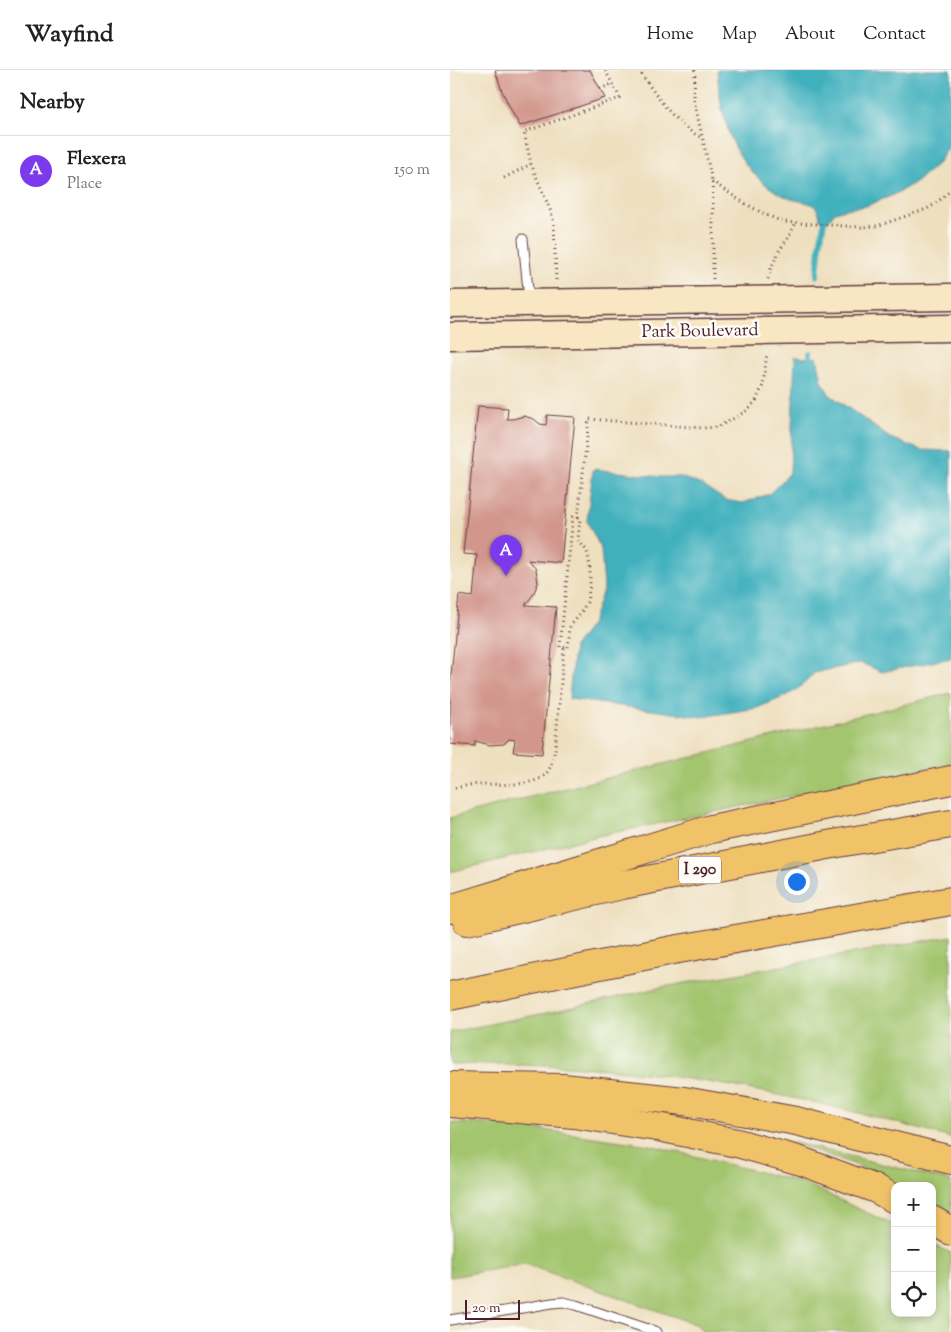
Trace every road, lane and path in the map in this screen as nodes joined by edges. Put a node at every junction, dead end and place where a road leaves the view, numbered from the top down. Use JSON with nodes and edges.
{"nodes":[{"id":1,"x":605,"y":70,"type":"edge"},
{"id":2,"x":639,"y":70,"type":"edge"},
{"id":3,"x":694,"y":70,"type":"edge"},
{"id":4,"x":612,"y":84,"type":"junction"},
{"id":5,"x":600,"y":89,"type":"dead end"},
{"id":6,"x":702,"y":138,"type":"junction"},
{"id":7,"x":532,"y":164,"type":"junction"},
{"id":8,"x":504,"y":178,"type":"dead end"},
{"id":9,"x":712,"y":181,"type":"junction"},
{"id":10,"x":951,"y":190,"type":"edge"},
{"id":11,"x":795,"y":224,"type":"junction"},
{"id":12,"x":523,"y":239,"type":"dead end"},
{"id":13,"x":556,"y":283,"type":"dead end"},
{"id":14,"x":713,"y":284,"type":"dead end"},
{"id":15,"x":767,"y":292,"type":"junction"},
{"id":16,"x":951,"y":297,"type":"edge"},
{"id":17,"x":530,"y":303,"type":"junction"},
{"id":18,"x":450,"y":304,"type":"edge"},
{"id":19,"x":951,"y":328,"type":"edge"},
{"id":20,"x":768,"y":331,"type":"junction"},
{"id":21,"x":450,"y":336,"type":"edge"},
{"id":22,"x":578,"y":517,"type":"junction"},
{"id":23,"x":564,"y":648,"type":"junction"},
{"id":24,"x":951,"y":780,"type":"edge"},
{"id":25,"x":455,"y":788,"type":"dead end"},
{"id":26,"x":951,"y":824,"type":"edge"},
{"id":27,"x":951,"y":901,"type":"edge"},
{"id":28,"x":450,"y":909,"type":"edge"},
{"id":29,"x":450,"y":925,"type":"edge"},
{"id":30,"x":450,"y":996,"type":"edge"},
{"id":31,"x":450,"y":1086,"type":"edge"},
{"id":32,"x":450,"y":1103,"type":"edge"},
{"id":33,"x":951,"y":1160,"type":"edge"},
{"id":34,"x":891,"y":1197,"type":"edge"},
{"id":35,"x":936,"y":1222,"type":"edge"},
{"id":36,"x":951,"y":1231,"type":"edge"},
{"id":37,"x":450,"y":1320,"type":"edge"},
{"id":38,"x":657,"y":1332,"type":"edge"}],
"edges":[{"from":1,"to":4,"type":"path"},
{"from":2,"to":6,"type":"path"},
{"from":3,"to":6,"type":"path"},
{"from":4,"to":5,"type":"path"},
{"from":4,"to":7,"type":"path"},
{"from":6,"to":9,"type":"path"},
{"from":7,"to":8,"type":"path"},
{"from":7,"to":13,"type":"path"},
{"from":9,"to":11,"type":"path"},
{"from":9,"to":14,"type":"path"},
{"from":10,"to":11,"type":"path"},
{"from":11,"to":15,"type":"path"},
{"from":12,"to":17,"type":"lane"},
{"from":15,"to":16,"type":"street","name":"Park Boulevard"},
{"from":15,"to":17,"type":"street","name":"Park Boulevard"},
{"from":17,"to":18,"type":"street","name":"Park Boulevard"},
{"from":19,"to":20,"type":"street","name":"Park Boulevard"},
{"from":20,"to":21,"type":"street","name":"Park Boulevard"},
{"from":20,"to":22,"type":"path"},
{"from":22,"to":23,"type":"path"},
{"from":22,"to":23,"type":"path"},
{"from":23,"to":25,"type":"path"},
{"from":24,"to":28,"type":"highway"},
{"from":26,"to":29,"type":"highway","number":"I 290"},
{"from":27,"to":30,"type":"highway"},
{"from":31,"to":33,"type":"highway"},
{"from":32,"to":34,"type":"highway"},
{"from":35,"to":36,"type":"highway"},
{"from":37,"to":38,"type":"lane"}]}
